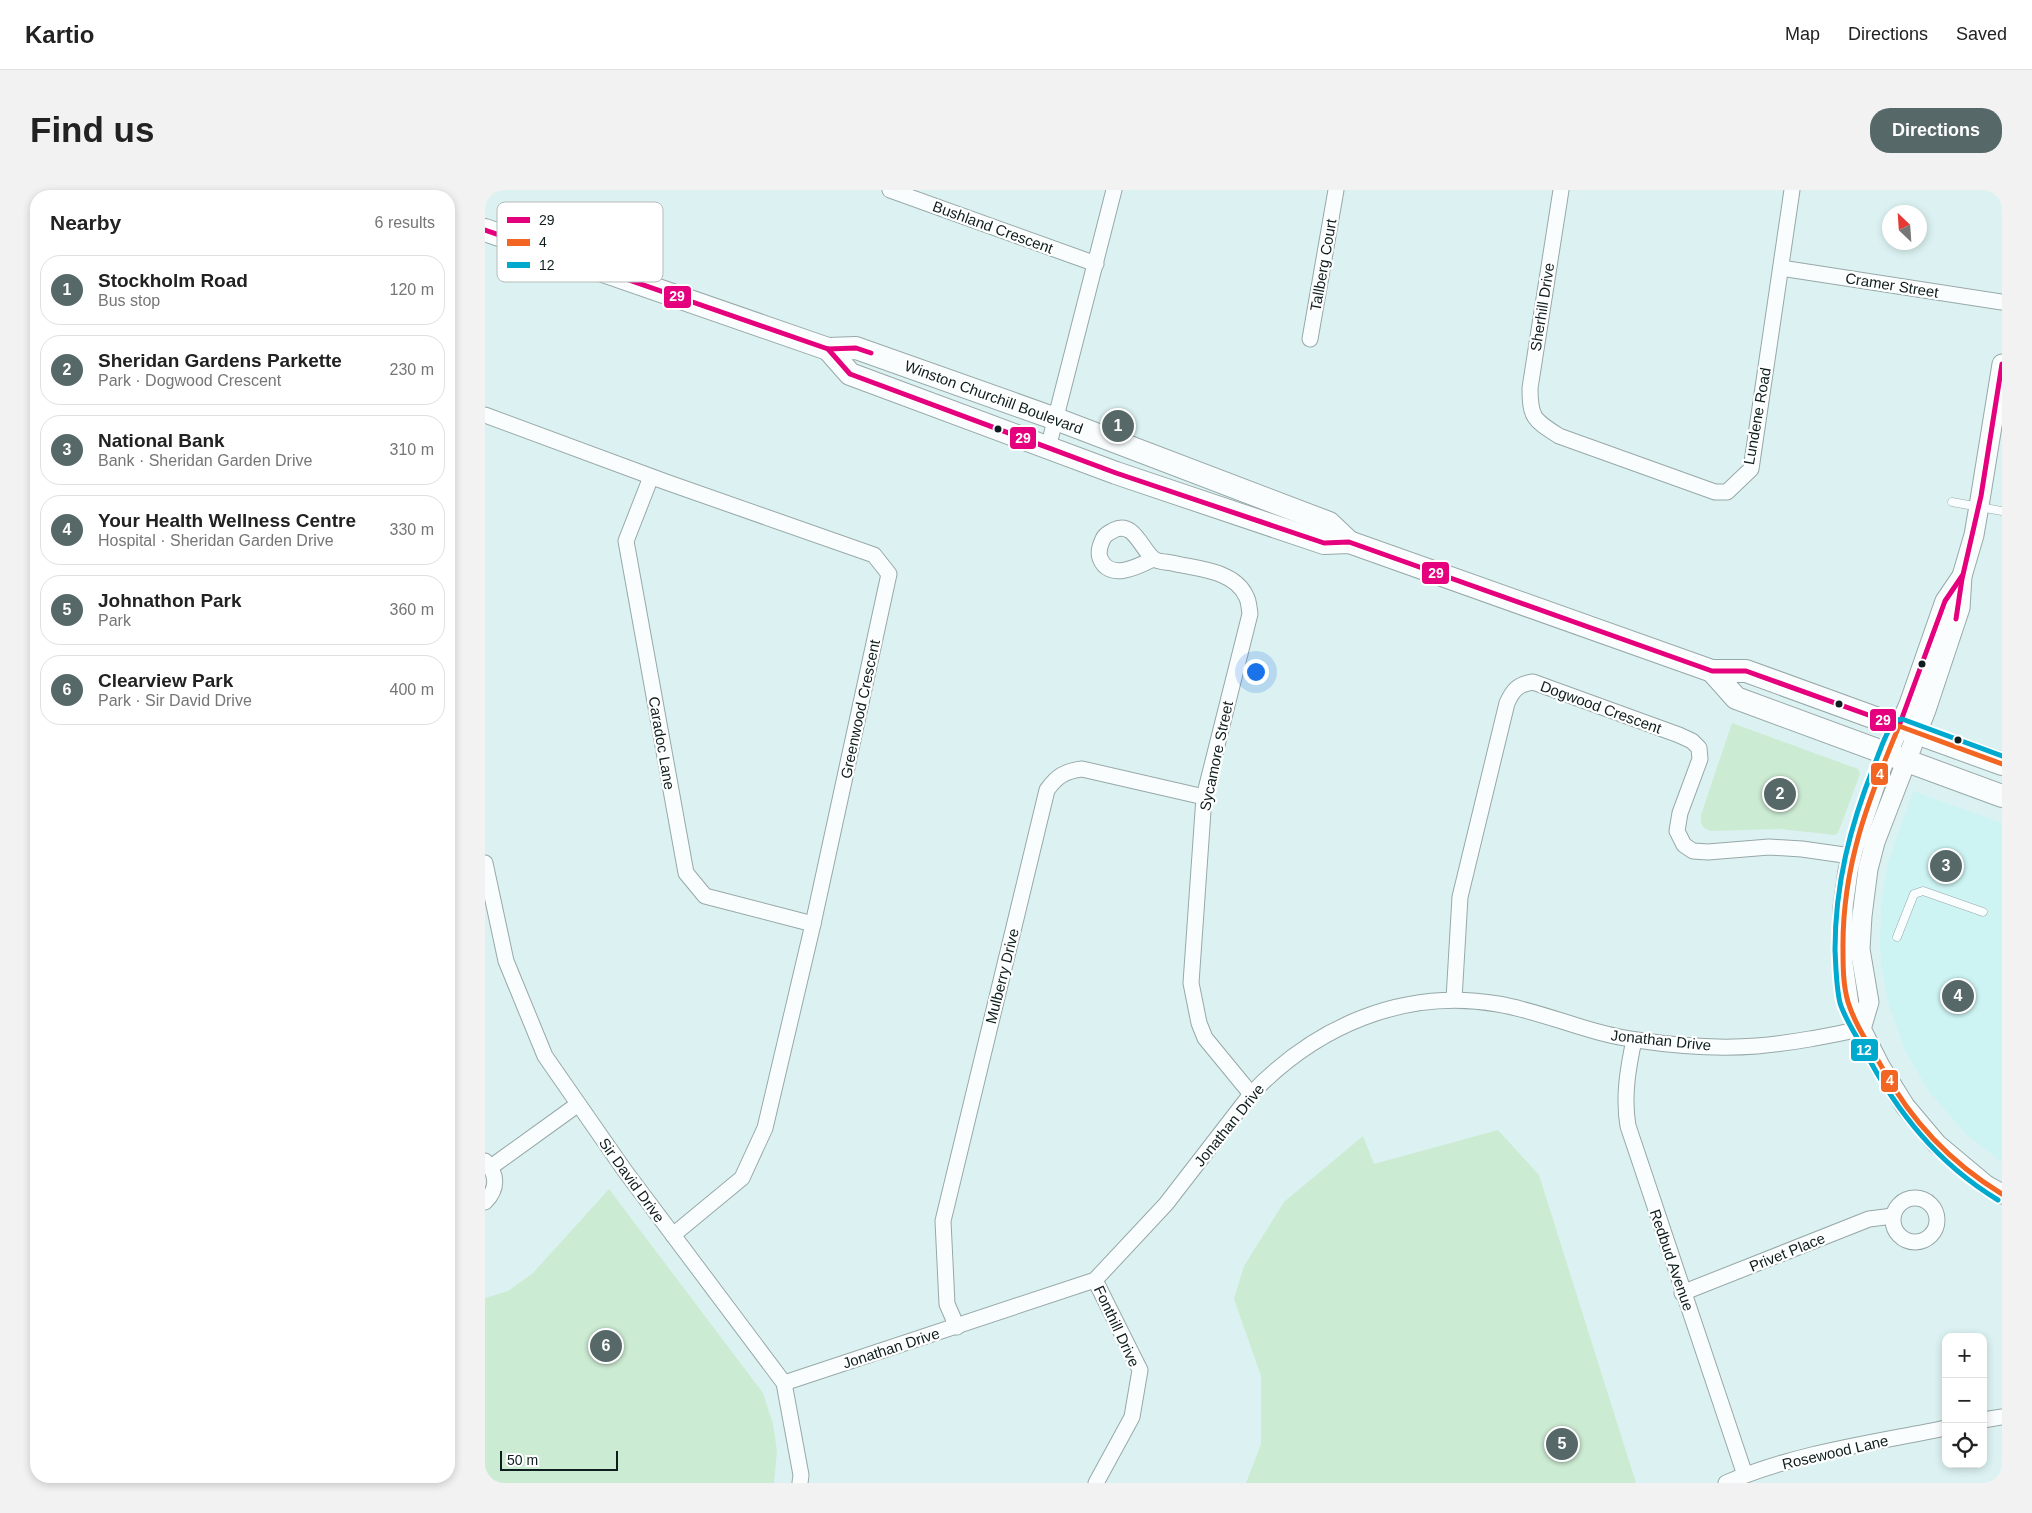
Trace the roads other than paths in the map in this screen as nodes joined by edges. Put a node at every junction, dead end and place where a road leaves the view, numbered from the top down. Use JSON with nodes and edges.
{"nodes":[{"id":1,"x":890,"y":190,"type":"edge"},
{"id":2,"x":1114,"y":190,"type":"edge"},
{"id":3,"x":1336,"y":190,"type":"edge"},
{"id":4,"x":1561,"y":190,"type":"edge"},
{"id":5,"x":1792,"y":190,"type":"edge"},
{"id":6,"x":485,"y":230,"type":"edge"},
{"id":7,"x":497,"y":234,"type":"edge"},
{"id":8,"x":1096,"y":264,"type":"junction"},
{"id":9,"x":1781,"y":268,"type":"junction"},
{"id":10,"x":634,"y":282,"type":"edge"},
{"id":11,"x":2002,"y":302,"type":"edge"},
{"id":12,"x":1311,"y":339,"type":"dead end"},
{"id":13,"x":828,"y":350,"type":"junction"},
{"id":14,"x":2002,"y":364,"type":"edge"},
{"id":15,"x":485,"y":414,"type":"edge"},
{"id":16,"x":1055,"y":419,"type":"junction"},
{"id":17,"x":1537,"y":423,"type":"joint"},
{"id":18,"x":1048,"y":448,"type":"junction"},
{"id":19,"x":651,"y":477,"type":"junction"},
{"id":20,"x":1952,"y":502,"type":"dead end"},
{"id":21,"x":1979,"y":506,"type":"junction"},
{"id":22,"x":2002,"y":510,"type":"edge"},
{"id":23,"x":1349,"y":542,"type":"junction"},
{"id":24,"x":1153,"y":559,"type":"dead end"},
{"id":25,"x":1712,"y":671,"type":"junction"},
{"id":26,"x":1908,"y":730,"type":"junction"},
{"id":27,"x":1896,"y":757,"type":"junction"},
{"id":28,"x":2002,"y":764,"type":"edge"},
{"id":29,"x":2002,"y":796,"type":"edge"},
{"id":30,"x":1204,"y":797,"type":"junction"},
{"id":31,"x":1851,"y":856,"type":"junction"},
{"id":32,"x":485,"y":863,"type":"edge"},
{"id":33,"x":1983,"y":912,"type":"dead end"},
{"id":34,"x":813,"y":924,"type":"junction"},
{"id":35,"x":1897,"y":937,"type":"dead end"},
{"id":36,"x":1454,"y":999,"type":"junction"},
{"id":37,"x":1861,"y":1029,"type":"junction"},
{"id":38,"x":1635,"y":1040,"type":"junction"},
{"id":39,"x":1251,"y":1094,"type":"junction"},
{"id":40,"x":577,"y":1105,"type":"junction"},
{"id":41,"x":488,"y":1164,"type":"edge"},
{"id":42,"x":2002,"y":1194,"type":"edge"},
{"id":43,"x":485,"y":1202,"type":"edge"},
{"id":44,"x":1893,"y":1216,"type":"dead end"},
{"id":45,"x":673,"y":1235,"type":"junction"},
{"id":46,"x":1095,"y":1280,"type":"junction"},
{"id":47,"x":1682,"y":1293,"type":"junction"},
{"id":48,"x":957,"y":1326,"type":"junction"},
{"id":49,"x":784,"y":1383,"type":"junction"},
{"id":50,"x":2002,"y":1417,"type":"edge"},
{"id":51,"x":1987,"y":1419,"type":"edge"},
{"id":52,"x":1942,"y":1429,"type":"edge"},
{"id":53,"x":1745,"y":1475,"type":"junction"},
{"id":54,"x":800,"y":1483,"type":"edge"},
{"id":55,"x":1096,"y":1483,"type":"edge"},
{"id":56,"x":1726,"y":1483,"type":"edge"}],
"edges":[{"from":1,"to":8,"type":"street","name":"Bushland Crescent"},
{"from":2,"to":8,"type":"street"},
{"from":3,"to":12,"type":"street","name":"Tallberg Court"},
{"from":4,"to":17,"type":"street","name":"Sherhill Drive"},
{"from":5,"to":9,"type":"street","name":"Lundene Road"},
{"from":6,"to":7,"type":"main road","name":"Winston Churchill Boulevard"},
{"from":8,"to":16,"type":"street"},
{"from":9,"to":11,"type":"street","name":"Cramer Street"},
{"from":9,"to":17,"type":"street","name":"Lundene Road"},
{"from":10,"to":13,"type":"main road","name":"Winston Churchill Boulevard"},
{"from":13,"to":16,"type":"main road","name":"Winston Churchill Boulevard"},
{"from":13,"to":18,"type":"main road","name":"Winston Churchill Boulevard"},
{"from":14,"to":21,"type":"street"},
{"from":15,"to":19,"type":"street","name":"Greenwood Crescent"},
{"from":16,"to":18,"type":"street"},
{"from":16,"to":23,"type":"main road","name":"Winston Churchill Boulevard"},
{"from":18,"to":23,"type":"main road","name":"Winston Churchill Boulevard"},
{"from":19,"to":34,"type":"street","name":"Caradoc Lane"},
{"from":19,"to":34,"type":"street","name":"Greenwood Crescent"},
{"from":20,"to":21,"type":"lane"},
{"from":21,"to":22,"type":"lane"},
{"from":21,"to":26,"type":"street"},
{"from":23,"to":25,"type":"main road","name":"Winston Churchill Boulevard"},
{"from":24,"to":30,"type":"street","name":"Sycamore Street"},
{"from":25,"to":26,"type":"main road","name":"Winston Churchill Boulevard"},
{"from":25,"to":27,"type":"main road","name":"Winston Churchill Boulevard"},
{"from":26,"to":27,"type":"street"},
{"from":26,"to":28,"type":"main road","name":"Winston Churchill Boulevard"},
{"from":27,"to":29,"type":"main road","name":"Winston Churchill Boulevard"},
{"from":27,"to":31,"type":"street"},
{"from":27,"to":37,"type":"street"},
{"from":30,"to":39,"type":"street","name":"Sycamore Street"},
{"from":30,"to":48,"type":"street","name":"Mulberry Drive"},
{"from":31,"to":36,"type":"street","name":"Dogwood Crescent"},
{"from":31,"to":37,"type":"street"},
{"from":32,"to":40,"type":"street","name":"Sir David Drive"},
{"from":33,"to":35,"type":"lane"},
{"from":34,"to":45,"type":"street","name":"Greenwood Crescent"},
{"from":36,"to":38,"type":"street","name":"Jonathan Drive"},
{"from":36,"to":39,"type":"street","name":"Jonathan Drive"},
{"from":37,"to":38,"type":"street","name":"Jonathan Drive"},
{"from":37,"to":42,"type":"street"},
{"from":38,"to":47,"type":"street","name":"Redbud Avenue"},
{"from":39,"to":46,"type":"street","name":"Jonathan Drive"},
{"from":40,"to":41,"type":"street"},
{"from":40,"to":45,"type":"street","name":"Sir David Drive"},
{"from":41,"to":43,"type":"street"},
{"from":44,"to":47,"type":"street","name":"Privet Place"},
{"from":45,"to":49,"type":"street","name":"Sir David Drive"},
{"from":46,"to":48,"type":"street","name":"Jonathan Drive"},
{"from":46,"to":55,"type":"street","name":"Fonthill Drive"},
{"from":47,"to":53,"type":"street","name":"Redbud Avenue"},
{"from":48,"to":49,"type":"street","name":"Jonathan Drive"},
{"from":49,"to":54,"type":"street","name":"Sir David Drive"},
{"from":50,"to":51,"type":"street"},
{"from":52,"to":53,"type":"street","name":"Rosewood Lane"},
{"from":53,"to":56,"type":"street","name":"Rosewood Lane"}]}
